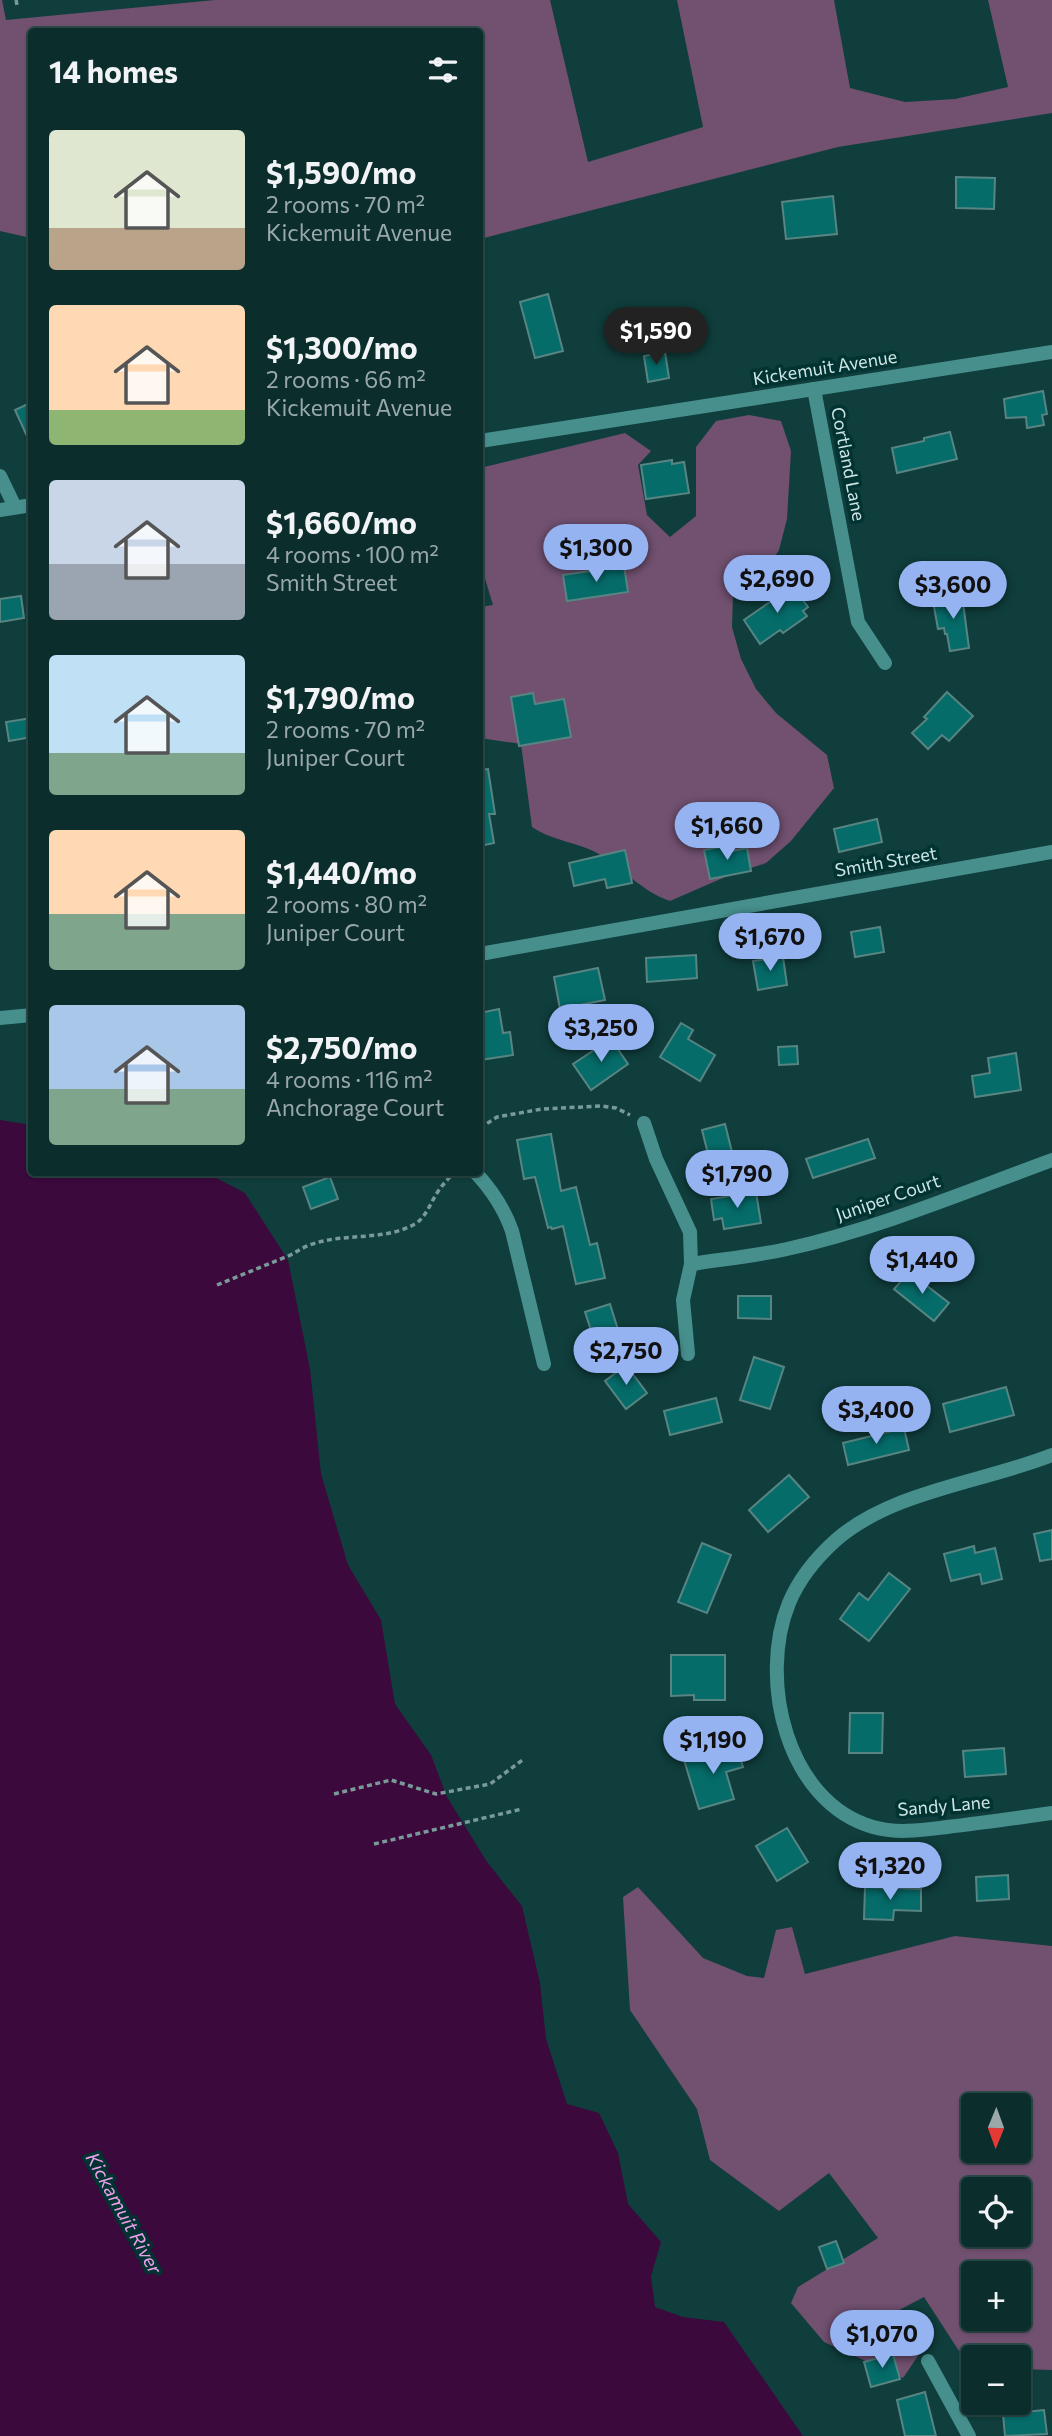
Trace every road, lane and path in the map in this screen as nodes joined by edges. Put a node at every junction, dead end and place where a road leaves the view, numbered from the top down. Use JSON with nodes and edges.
{"nodes":[{"id":1,"x":1052,"y":352,"type":"edge"},
{"id":2,"x":814,"y":389,"type":"junction"},
{"id":3,"x":483,"y":441,"type":"edge"},
{"id":4,"x":0,"y":476,"type":"edge"},
{"id":5,"x":28,"y":505,"type":"edge"},
{"id":6,"x":15,"y":507,"type":"junction"},
{"id":7,"x":0,"y":510,"type":"edge"},
{"id":8,"x":885,"y":663,"type":"dead end"},
{"id":9,"x":1052,"y":852,"type":"edge"},
{"id":10,"x":483,"y":953,"type":"edge"},
{"id":11,"x":28,"y":1015,"type":"edge"},
{"id":12,"x":0,"y":1018,"type":"edge"},
{"id":13,"x":645,"y":1122,"type":"joint"},
{"id":14,"x":483,"y":1126,"type":"edge"},
{"id":15,"x":1052,"y":1160,"type":"edge"},
{"id":16,"x":451,"y":1176,"type":"edge"},
{"id":17,"x":478,"y":1176,"type":"edge"},
{"id":18,"x":691,"y":1264,"type":"junction"},
{"id":19,"x":218,"y":1285,"type":"dead end"},
{"id":20,"x":688,"y":1354,"type":"dead end"},
{"id":21,"x":544,"y":1364,"type":"dead end"},
{"id":22,"x":1052,"y":1455,"type":"edge"},
{"id":23,"x":524,"y":1759,"type":"dead end"},
{"id":24,"x":334,"y":1794,"type":"dead end"},
{"id":25,"x":522,"y":1810,"type":"dead end"},
{"id":26,"x":1052,"y":1813,"type":"edge"},
{"id":27,"x":374,"y":1844,"type":"dead end"},
{"id":28,"x":928,"y":2361,"type":"dead end"},
{"id":29,"x":969,"y":2436,"type":"edge"}],
"edges":[{"from":1,"to":2,"type":"street","name":"Kickemuit Avenue"},
{"from":2,"to":3,"type":"street","name":"Kickemuit Avenue"},
{"from":2,"to":8,"type":"street","name":"Cortland Lane"},
{"from":4,"to":6,"type":"street"},
{"from":5,"to":6,"type":"street"},
{"from":6,"to":7,"type":"street"},
{"from":9,"to":10,"type":"street","name":"Smith Street"},
{"from":11,"to":12,"type":"street"},
{"from":13,"to":14,"type":"path"},
{"from":13,"to":18,"type":"street"},
{"from":15,"to":18,"type":"street","name":"Juniper Court"},
{"from":16,"to":19,"type":"path"},
{"from":17,"to":21,"type":"street"},
{"from":18,"to":20,"type":"street"},
{"from":22,"to":26,"type":"street","name":"Sandy Lane"},
{"from":23,"to":24,"type":"path"},
{"from":25,"to":27,"type":"path"},
{"from":28,"to":29,"type":"street"}]}
